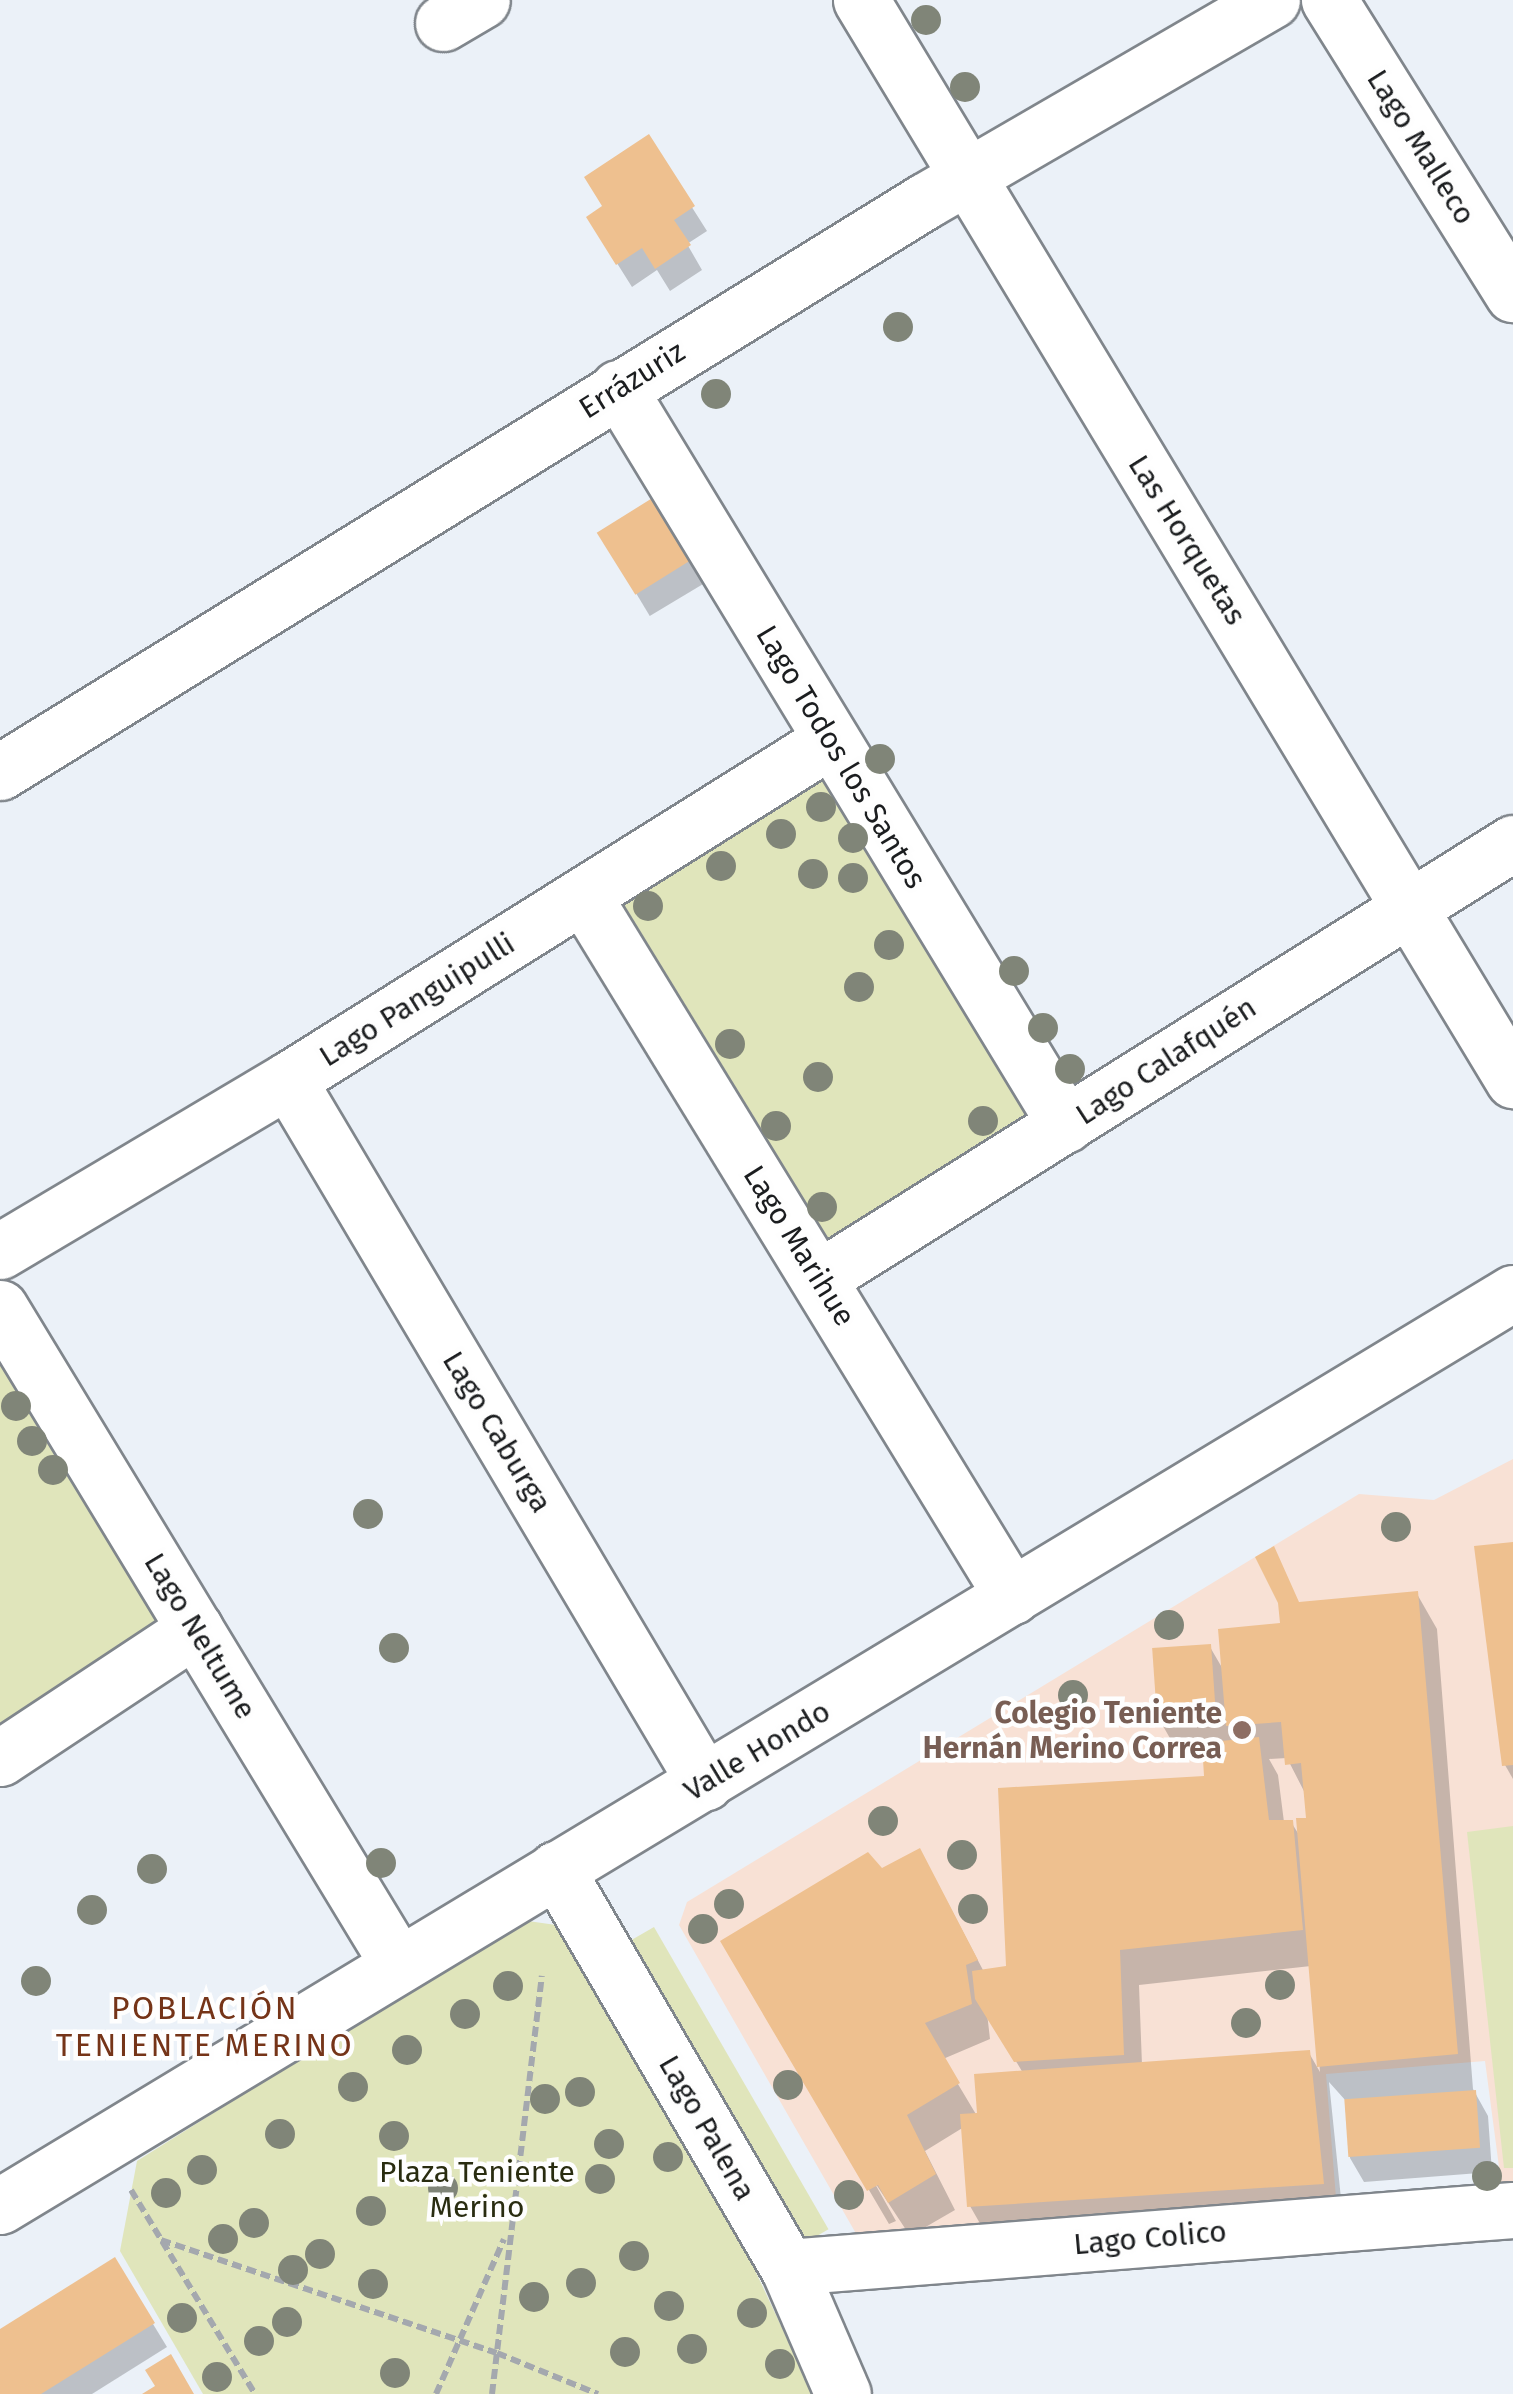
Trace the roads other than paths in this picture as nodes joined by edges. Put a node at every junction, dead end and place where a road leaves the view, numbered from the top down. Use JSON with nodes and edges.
{"nodes":[{"id":1,"x":861,"y":0,"type":"edge"},
{"id":2,"x":1272,"y":0,"type":"edge"},
{"id":3,"x":1329,"y":0,"type":"edge"},
{"id":4,"x":964,"y":178,"type":"junction"},
{"id":5,"x":1513,"y":294,"type":"edge"},
{"id":6,"x":618,"y":388,"type":"junction"},
{"id":7,"x":829,"y":741,"type":"junction"},
{"id":8,"x":0,"y":772,"type":"edge"},
{"id":9,"x":1513,"y":842,"type":"edge"},
{"id":10,"x":584,"y":897,"type":"junction"},
{"id":11,"x":1412,"y":904,"type":"junction"},
{"id":12,"x":288,"y":1080,"type":"junction"},
{"id":13,"x":1513,"y":1080,"type":"edge"},
{"id":14,"x":1066,"y":1124,"type":"junction"},
{"id":15,"x":0,"y":1250,"type":"edge"},
{"id":16,"x":819,"y":1278,"type":"junction"},
{"id":17,"x":1513,"y":1293,"type":"edge"},
{"id":18,"x":0,"y":1308,"type":"edge"},
{"id":19,"x":1012,"y":1596,"type":"junction"},
{"id":20,"x":196,"y":1629,"type":"junction"},
{"id":21,"x":0,"y":1758,"type":"edge"},
{"id":22,"x":705,"y":1784,"type":"junction"},
{"id":23,"x":556,"y":1869,"type":"junction"},
{"id":24,"x":398,"y":1964,"type":"junction"},
{"id":25,"x":0,"y":2206,"type":"edge"},
{"id":26,"x":1513,"y":2210,"type":"edge"},
{"id":27,"x":788,"y":2267,"type":"junction"},
{"id":28,"x":843,"y":2394,"type":"edge"}],
"edges":[{"from":1,"to":4,"type":"street","name":"Las Horquetas"},
{"from":2,"to":4,"type":"street","name":"Errázuriz"},
{"from":3,"to":5,"type":"street","name":"Lago Malleco"},
{"from":4,"to":6,"type":"street","name":"Errázuriz"},
{"from":4,"to":11,"type":"street","name":"Las Horquetas"},
{"from":6,"to":7,"type":"street","name":"Lago Todos los Santos"},
{"from":6,"to":8,"type":"street","name":"Errázuriz"},
{"from":7,"to":10,"type":"street","name":"Lago Panguipulli"},
{"from":7,"to":14,"type":"street","name":"Lago Todos los Santos"},
{"from":9,"to":11,"type":"street","name":"Lago Calafquén"},
{"from":10,"to":12,"type":"street","name":"Lago Panguipulli"},
{"from":10,"to":16,"type":"street","name":"Lago Marihue"},
{"from":11,"to":13,"type":"street","name":"Las Horquetas"},
{"from":11,"to":14,"type":"street","name":"Lago Calafquén"},
{"from":12,"to":15,"type":"street","name":"Lago Panguipulli"},
{"from":12,"to":22,"type":"street","name":"Lago Caburga"},
{"from":14,"to":16,"type":"street","name":"Lago Calafquén"},
{"from":16,"to":19,"type":"street","name":"Lago Marihue"},
{"from":17,"to":19,"type":"street","name":"Valle Hondo"},
{"from":18,"to":20,"type":"street","name":"Lago Neltume"},
{"from":19,"to":22,"type":"street","name":"Valle Hondo"},
{"from":20,"to":21,"type":"street"},
{"from":20,"to":24,"type":"street","name":"Lago Neltume"},
{"from":22,"to":23,"type":"street","name":"Valle Hondo"},
{"from":23,"to":24,"type":"street","name":"Valle Hondo"},
{"from":23,"to":27,"type":"street","name":"Lago Palena"},
{"from":24,"to":25,"type":"street","name":"Valle Hondo"},
{"from":26,"to":27,"type":"street","name":"Lago Colico"},
{"from":27,"to":28,"type":"street","name":"Lago Palena"}]}
